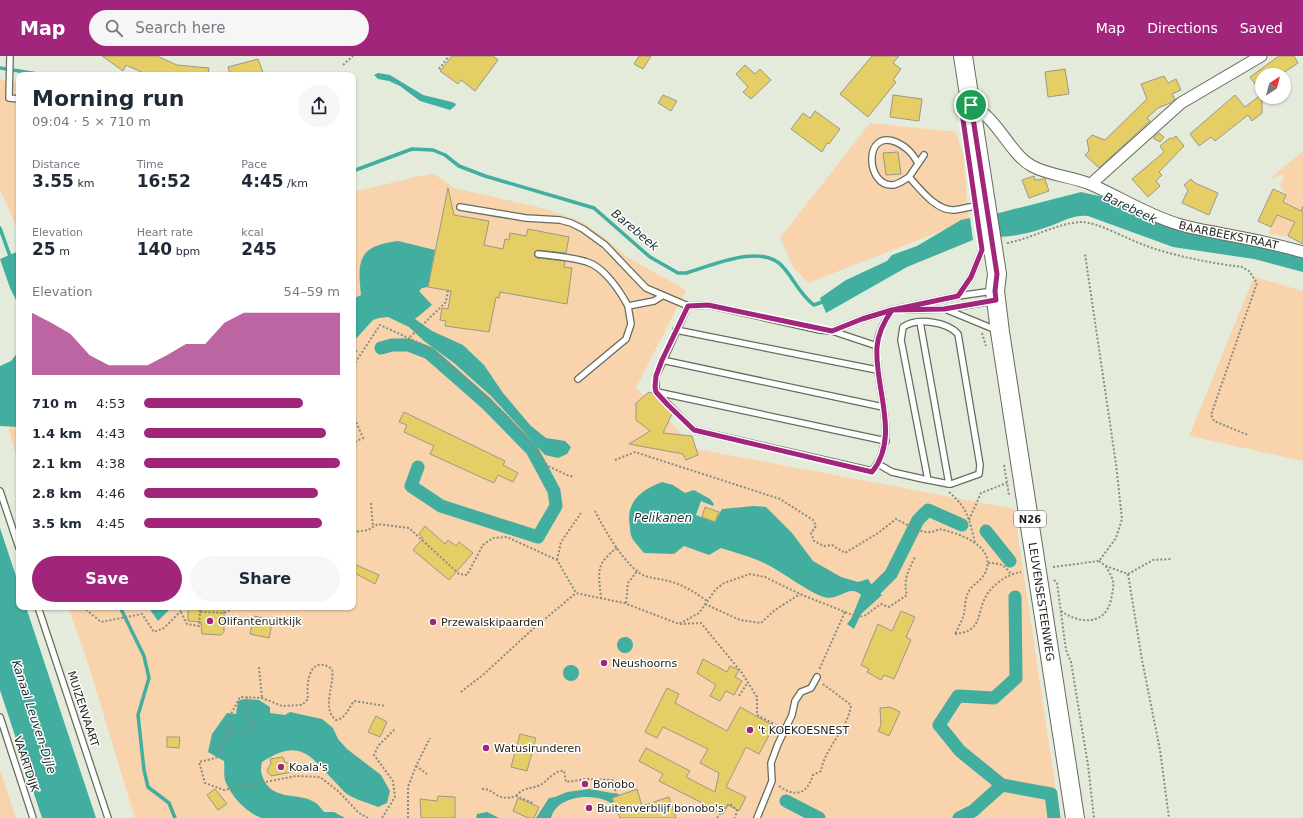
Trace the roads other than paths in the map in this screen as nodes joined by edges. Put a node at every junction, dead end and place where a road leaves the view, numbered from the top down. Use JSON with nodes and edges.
{"nodes":[{"id":1,"x":10,"y":56,"type":"edge"},
{"id":2,"x":953,"y":56,"type":"edge"},
{"id":3,"x":963,"y":56,"type":"edge"},
{"id":4,"x":1261,"y":56,"type":"edge"},
{"id":5,"x":16,"y":99,"type":"edge"},
{"id":6,"x":966,"y":105,"type":"junction"},
{"id":7,"x":924,"y":155,"type":"dead end"},
{"id":8,"x":918,"y":163,"type":"junction"},
{"id":9,"x":909,"y":177,"type":"junction"},
{"id":10,"x":1091,"y":184,"type":"junction"},
{"id":11,"x":976,"y":206,"type":"junction"},
{"id":12,"x":460,"y":207,"type":"dead end"},
{"id":13,"x":987,"y":248,"type":"junction"},
{"id":14,"x":1303,"y":252,"type":"edge"},
{"id":15,"x":538,"y":254,"type":"dead end"},
{"id":16,"x":662,"y":296,"type":"junction"},
{"id":17,"x":958,"y":296,"type":"junction"},
{"id":18,"x":996,"y":296,"type":"junction"},
{"id":19,"x":628,"y":306,"type":"junction"},
{"id":20,"x":688,"y":306,"type":"junction"},
{"id":21,"x":944,"y":309,"type":"junction"},
{"id":22,"x":892,"y":310,"type":"junction"},
{"id":23,"x":920,"y":322,"type":"junction"},
{"id":24,"x":676,"y":330,"type":"junction"},
{"id":25,"x":832,"y":331,"type":"junction"},
{"id":26,"x":1000,"y":332,"type":"junction"},
{"id":27,"x":877,"y":346,"type":"junction"},
{"id":28,"x":662,"y":360,"type":"junction"},
{"id":29,"x":877,"y":370,"type":"junction"},
{"id":30,"x":578,"y":379,"type":"dead end"},
{"id":31,"x":656,"y":392,"type":"junction"},
{"id":32,"x":883,"y":407,"type":"junction"},
{"id":33,"x":886,"y":441,"type":"junction"},
{"id":34,"x":878,"y":464,"type":"junction"},
{"id":35,"x":928,"y":480,"type":"junction"},
{"id":36,"x":949,"y":484,"type":"junction"},
{"id":37,"x":0,"y":491,"type":"edge"},
{"id":38,"x":16,"y":539,"type":"edge"},
{"id":39,"x":39,"y":610,"type":"edge"},
{"id":40,"x":817,"y":677,"type":"road end"},
{"id":41,"x":0,"y":717,"type":"edge"},
{"id":42,"x":34,"y":818,"type":"edge"},
{"id":43,"x":108,"y":818,"type":"edge"},
{"id":44,"x":756,"y":818,"type":"edge"},
{"id":45,"x":1075,"y":818,"type":"edge"}],
"edges":[{"from":1,"to":5,"type":"lane"},
{"from":2,"to":6,"type":"main road","name":"LEUVENSESTEENWEG","number":"N26"},
{"from":3,"to":6,"type":"main road","name":"LEUVENSESTEENWEG","number":"N26"},
{"from":4,"to":10,"type":"street"},
{"from":6,"to":10,"type":"street","name":"BAARBEEKSTRAAT"},
{"from":6,"to":11,"type":"main road","name":"LEUVENSESTEENWEG","number":"N26"},
{"from":6,"to":13,"type":"main road","name":"LEUVENSESTEENWEG","number":"N26"},
{"from":7,"to":8,"type":"lane"},
{"from":8,"to":9,"type":"lane"},
{"from":8,"to":9,"type":"lane"},
{"from":9,"to":11,"type":"lane"},
{"from":10,"to":14,"type":"street","name":"BAARBEEKSTRAAT"},
{"from":11,"to":13,"type":"main road","name":"LEUVENSESTEENWEG","number":"N26"},
{"from":12,"to":16,"type":"lane"},
{"from":13,"to":17,"type":"lane"},
{"from":13,"to":18,"type":"main road","name":"LEUVENSESTEENWEG","number":"N26"},
{"from":15,"to":19,"type":"lane"},
{"from":16,"to":19,"type":"lane"},
{"from":16,"to":20,"type":"lane"},
{"from":17,"to":18,"type":"lane"},
{"from":17,"to":22,"type":"lane"},
{"from":18,"to":21,"type":"lane"},
{"from":18,"to":26,"type":"main road","name":"LEUVENSESTEENWEG","number":"N26"},
{"from":19,"to":30,"type":"lane"},
{"from":20,"to":24,"type":"lane"},
{"from":20,"to":25,"type":"lane"},
{"from":21,"to":22,"type":"lane"},
{"from":21,"to":26,"type":"lane"},
{"from":22,"to":25,"type":"lane"},
{"from":22,"to":27,"type":"lane"},
{"from":23,"to":35,"type":"lane"},
{"from":23,"to":36,"type":"lane"},
{"from":23,"to":36,"type":"lane"},
{"from":24,"to":28,"type":"lane"},
{"from":24,"to":29,"type":"lane"},
{"from":25,"to":27,"type":"lane"},
{"from":26,"to":45,"type":"main road","name":"LEUVENSESTEENWEG","number":"N26"},
{"from":27,"to":29,"type":"lane"},
{"from":28,"to":31,"type":"lane"},
{"from":28,"to":32,"type":"lane"},
{"from":29,"to":32,"type":"lane"},
{"from":31,"to":33,"type":"lane"},
{"from":31,"to":34,"type":"lane"},
{"from":32,"to":33,"type":"lane"},
{"from":33,"to":34,"type":"lane"},
{"from":34,"to":35,"type":"lane"},
{"from":35,"to":36,"type":"lane"},
{"from":37,"to":38,"type":"lane"},
{"from":39,"to":43,"type":"lane","name":"MUIZENVAART"},
{"from":40,"to":44,"type":"lane"},
{"from":41,"to":42,"type":"lane","name":"VAARTDIJK"}]}
